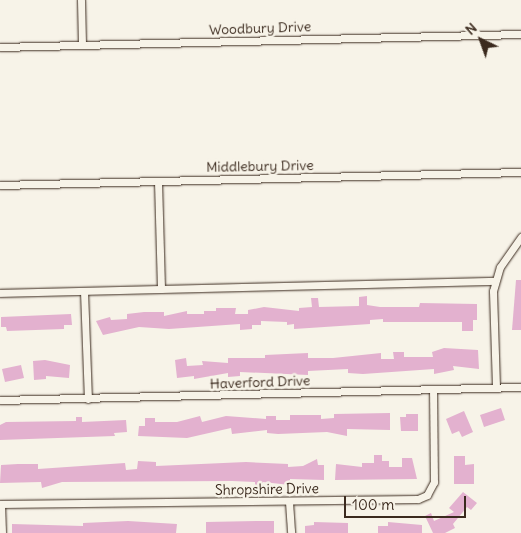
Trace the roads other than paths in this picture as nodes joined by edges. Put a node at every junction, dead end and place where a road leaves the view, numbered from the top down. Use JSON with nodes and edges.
{"nodes":[{"id":1,"x":81,"y":0,"type":"edge"},
{"id":2,"x":521,"y":34,"type":"edge"},
{"id":3,"x":82,"y":45,"type":"junction"},
{"id":4,"x":0,"y":47,"type":"edge"},
{"id":5,"x":521,"y":172,"type":"edge"},
{"id":6,"x":158,"y":181,"type":"junction"},
{"id":7,"x":0,"y":185,"type":"edge"},
{"id":8,"x":521,"y":237,"type":"edge"},
{"id":9,"x":495,"y":281,"type":"junction"},
{"id":10,"x":161,"y":289,"type":"junction"},
{"id":11,"x":84,"y":291,"type":"junction"},
{"id":12,"x":0,"y":293,"type":"edge"},
{"id":13,"x":521,"y":387,"type":"edge"},
{"id":14,"x":496,"y":388,"type":"junction"},
{"id":15,"x":433,"y":390,"type":"junction"},
{"id":16,"x":88,"y":399,"type":"junction"},
{"id":17,"x":0,"y":400,"type":"edge"},
{"id":18,"x":289,"y":502,"type":"junction"},
{"id":19,"x":0,"y":504,"type":"edge"},
{"id":20,"x":2,"y":533,"type":"edge"},
{"id":21,"x":291,"y":533,"type":"edge"}],
"edges":[{"from":1,"to":3,"type":"street"},
{"from":2,"to":3,"type":"street","name":"Woodbury Drive"},
{"from":3,"to":4,"type":"street","name":"Woodbury Drive"},
{"from":5,"to":6,"type":"street","name":"Middlebury Drive"},
{"from":6,"to":7,"type":"street","name":"Middlebury Drive"},
{"from":6,"to":10,"type":"street"},
{"from":8,"to":9,"type":"street"},
{"from":9,"to":10,"type":"street"},
{"from":9,"to":14,"type":"street"},
{"from":10,"to":11,"type":"street"},
{"from":11,"to":12,"type":"street"},
{"from":11,"to":16,"type":"street"},
{"from":13,"to":14,"type":"street","name":"Haverford Drive"},
{"from":14,"to":15,"type":"street","name":"Haverford Drive"},
{"from":15,"to":16,"type":"street","name":"Haverford Drive"},
{"from":15,"to":18,"type":"street","name":"Shropshire Drive"},
{"from":16,"to":17,"type":"street","name":"Haverford Drive"},
{"from":18,"to":19,"type":"street","name":"Shropshire Drive"},
{"from":18,"to":21,"type":"street"},
{"from":19,"to":20,"type":"street"}]}
